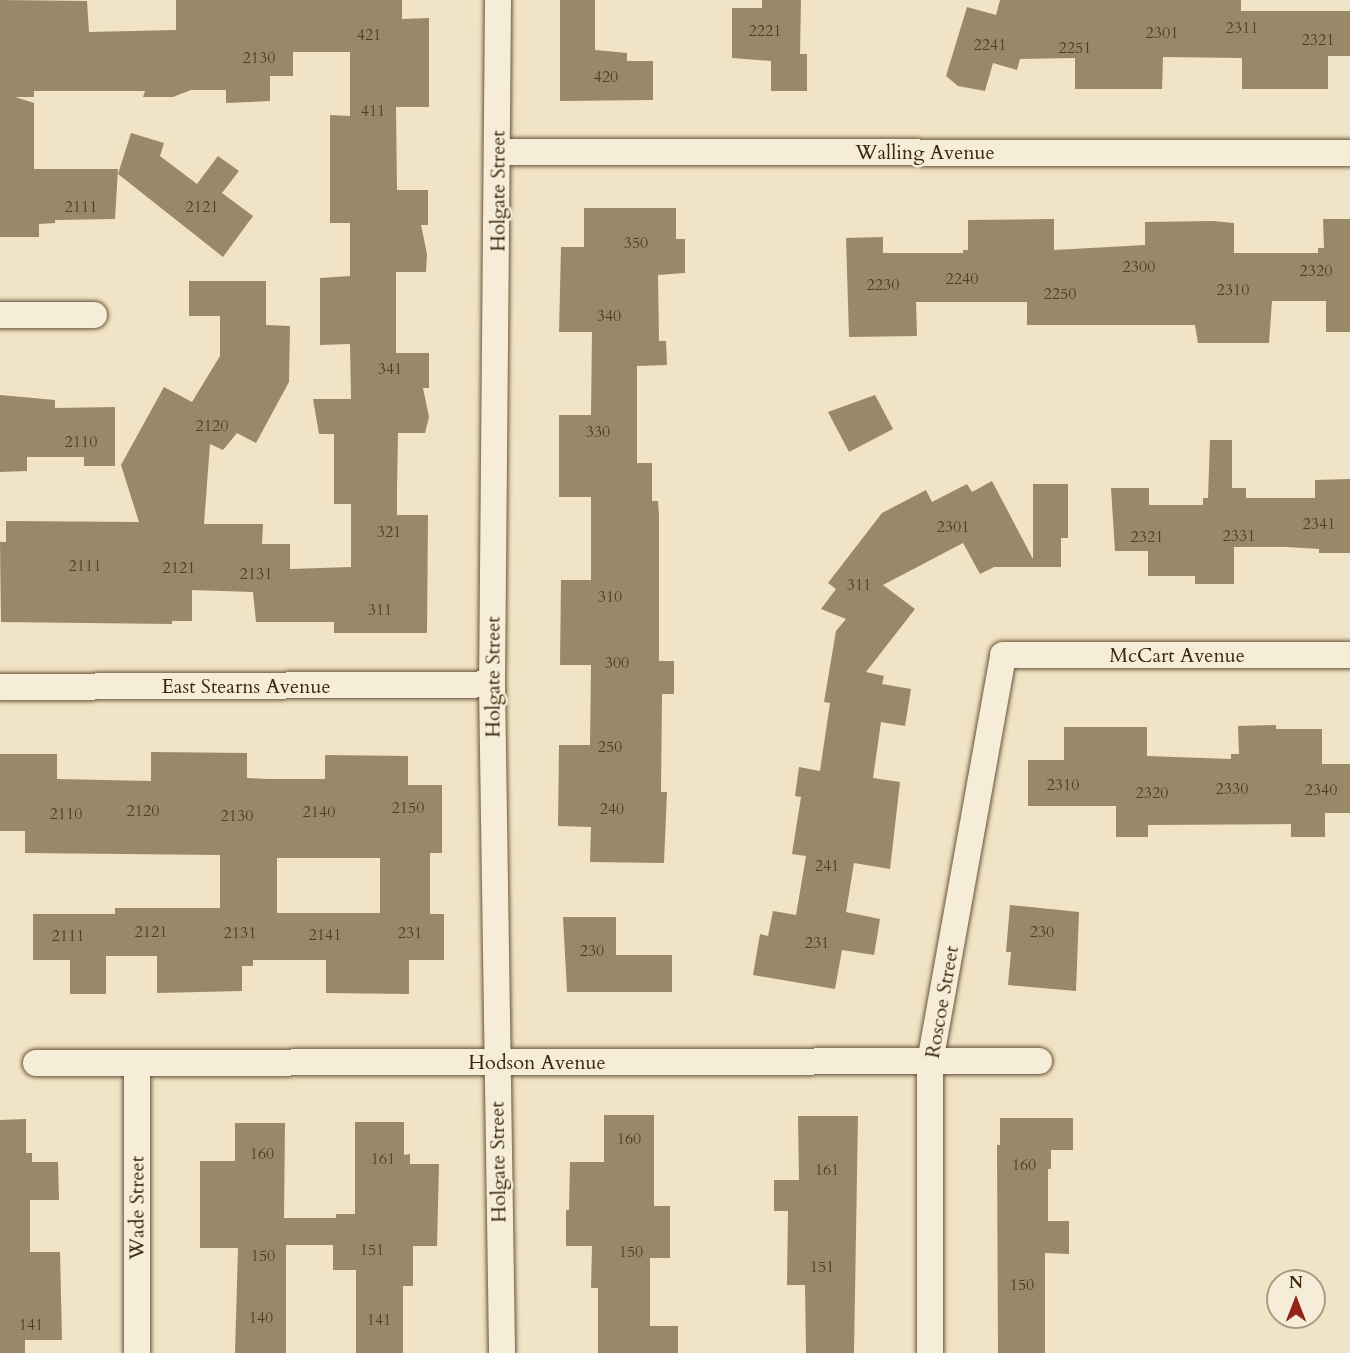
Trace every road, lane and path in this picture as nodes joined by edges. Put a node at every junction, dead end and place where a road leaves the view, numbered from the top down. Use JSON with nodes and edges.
{"nodes":[{"id":1,"x":498,"y":0,"type":"edge"},
{"id":2,"x":499,"y":152,"type":"junction"},
{"id":3,"x":1350,"y":153,"type":"edge"},
{"id":4,"x":0,"y":315,"type":"edge"},
{"id":5,"x":94,"y":315,"type":"dead end"},
{"id":6,"x":1003,"y":655,"type":"joint"},
{"id":7,"x":1350,"y":655,"type":"edge"},
{"id":8,"x":492,"y":684,"type":"junction"},
{"id":9,"x":0,"y":687,"type":"edge"},
{"id":10,"x":1039,"y":1061,"type":"dead end"},
{"id":11,"x":496,"y":1062,"type":"junction"},
{"id":12,"x":930,"y":1062,"type":"junction"},
{"id":13,"x":137,"y":1063,"type":"junction"},
{"id":14,"x":36,"y":1064,"type":"dead end"},
{"id":15,"x":137,"y":1353,"type":"edge"},
{"id":16,"x":502,"y":1353,"type":"edge"},
{"id":17,"x":930,"y":1353,"type":"edge"}],
"edges":[{"from":1,"to":2,"type":"street","name":"Holgate Street"},
{"from":2,"to":3,"type":"street","name":"Walling Avenue"},
{"from":2,"to":8,"type":"street","name":"Holgate Street"},
{"from":4,"to":5,"type":"street"},
{"from":6,"to":7,"type":"street","name":"McCart Avenue"},
{"from":6,"to":12,"type":"street","name":"Roscoe Street"},
{"from":8,"to":9,"type":"street","name":"East Stearns Avenue"},
{"from":8,"to":11,"type":"street","name":"Holgate Street"},
{"from":10,"to":12,"type":"street","name":"Hodson Avenue"},
{"from":11,"to":12,"type":"street","name":"Hodson Avenue"},
{"from":11,"to":13,"type":"street","name":"Hodson Avenue"},
{"from":11,"to":16,"type":"street","name":"Holgate Street"},
{"from":12,"to":17,"type":"street","name":"Roscoe Street"},
{"from":13,"to":14,"type":"street","name":"Hodson Avenue"},
{"from":13,"to":15,"type":"street","name":"Wade Street"}]}
